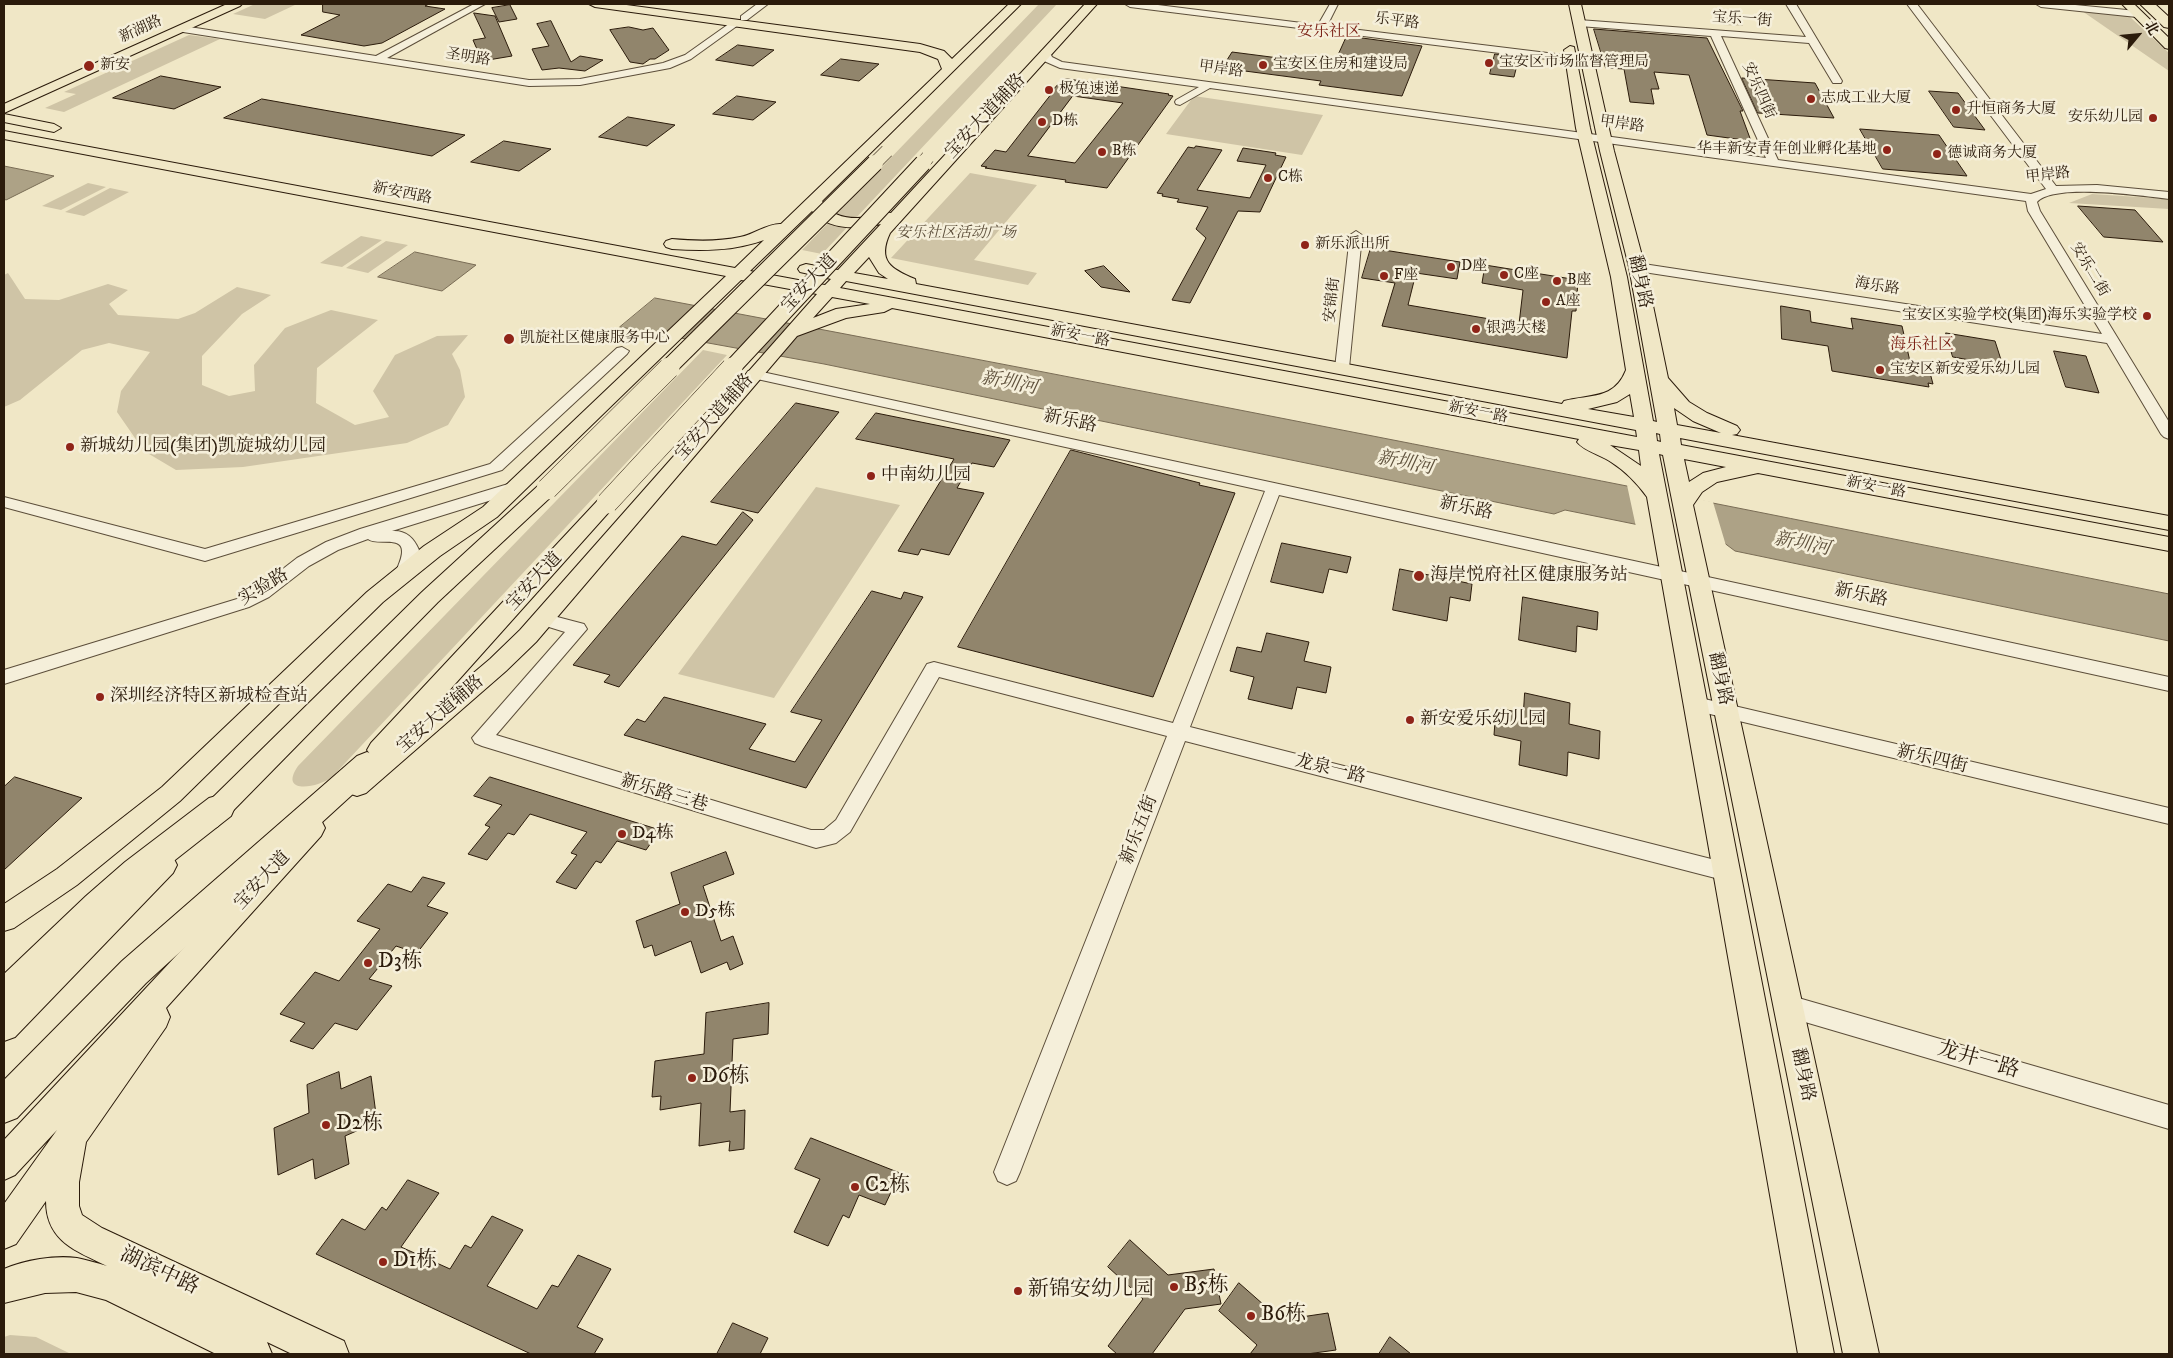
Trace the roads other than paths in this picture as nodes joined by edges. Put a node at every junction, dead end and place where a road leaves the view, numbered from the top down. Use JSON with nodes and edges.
{"nodes":[{"id":1,"x":218,"y":4,"type":"edge"},
{"id":2,"x":236,"y":4,"type":"edge"},
{"id":3,"x":480,"y":4,"type":"edge"},
{"id":4,"x":595,"y":4,"type":"edge"},
{"id":5,"x":642,"y":4,"type":"edge"},
{"id":6,"x":763,"y":4,"type":"edge"},
{"id":7,"x":1022,"y":4,"type":"edge"},
{"id":8,"x":1082,"y":4,"type":"edge"},
{"id":9,"x":1091,"y":4,"type":"edge"},
{"id":10,"x":1130,"y":4,"type":"edge"},
{"id":11,"x":1334,"y":4,"type":"edge"},
{"id":12,"x":1561,"y":4,"type":"edge"},
{"id":13,"x":1575,"y":4,"type":"edge"},
{"id":14,"x":1791,"y":4,"type":"edge"},
{"id":15,"x":1912,"y":4,"type":"edge"},
{"id":16,"x":2041,"y":4,"type":"edge"},
{"id":17,"x":2062,"y":4,"type":"edge"},
{"id":18,"x":2137,"y":8,"type":"edge"},
{"id":19,"x":740,"y":20,"type":"junction"},
{"id":20,"x":1579,"y":23,"type":"junction"},
{"id":21,"x":2169,"y":24,"type":"edge"},
{"id":22,"x":1055,"y":26,"type":"dead end"},
{"id":23,"x":798,"y":28,"type":"junction"},
{"id":24,"x":1321,"y":28,"type":"junction"},
{"id":25,"x":183,"y":29,"type":"junction"},
{"id":26,"x":1715,"y":33,"type":"junction"},
{"id":27,"x":984,"y":34,"type":"junction"},
{"id":28,"x":1812,"y":40,"type":"junction"},
{"id":29,"x":960,"y":43,"type":"dead end"},
{"id":30,"x":945,"y":44,"type":"dead end"},
{"id":31,"x":2169,"y":45,"type":"edge"},
{"id":32,"x":1046,"y":52,"type":"junction"},
{"id":33,"x":378,"y":59,"type":"junction"},
{"id":34,"x":1572,"y":59,"type":"junction"},
{"id":35,"x":1069,"y":66,"type":"junction"},
{"id":36,"x":952,"y":75,"type":"junction"},
{"id":37,"x":1024,"y":76,"type":"junction"},
{"id":38,"x":1837,"y":81,"type":"dead end"},
{"id":39,"x":1207,"y":85,"type":"junction"},
{"id":40,"x":37,"y":89,"type":"junction"},
{"id":41,"x":4,"y":96,"type":"edge"},
{"id":42,"x":1180,"y":102,"type":"dead end"},
{"id":43,"x":4,"y":109,"type":"edge"},
{"id":44,"x":4,"y":118,"type":"edge"},
{"id":45,"x":40,"y":125,"type":"junction"},
{"id":46,"x":69,"y":130,"type":"dead end"},
{"id":47,"x":4,"y":135,"type":"edge"},
{"id":48,"x":1585,"y":137,"type":"junction"},
{"id":49,"x":1604,"y":139,"type":"junction"},
{"id":50,"x":134,"y":146,"type":"dead end"},
{"id":51,"x":890,"y":148,"type":"dead end"},
{"id":52,"x":931,"y":153,"type":"dead end"},
{"id":53,"x":122,"y":157,"type":"junction"},
{"id":54,"x":1773,"y":162,"type":"junction"},
{"id":55,"x":2052,"y":189,"type":"junction"},
{"id":56,"x":2169,"y":195,"type":"edge"},
{"id":57,"x":2033,"y":198,"type":"junction"},
{"id":58,"x":814,"y":201,"type":"junction"},
{"id":59,"x":899,"y":212,"type":"junction"},
{"id":60,"x":797,"y":217,"type":"junction"},
{"id":61,"x":884,"y":228,"type":"junction"},
{"id":62,"x":1356,"y":235,"type":"dead end"},
{"id":63,"x":665,"y":248,"type":"junction"},
{"id":64,"x":754,"y":259,"type":"junction"},
{"id":65,"x":1637,"y":266,"type":"junction"},
{"id":66,"x":801,"y":268,"type":"joint"},
{"id":67,"x":739,"y":273,"type":"junction"},
{"id":68,"x":842,"y":275,"type":"junction"},
{"id":69,"x":787,"y":282,"type":"joint"},
{"id":70,"x":829,"y":290,"type":"junction"},
{"id":71,"x":929,"y":292,"type":"junction"},
{"id":72,"x":706,"y":305,"type":"junction"},
{"id":73,"x":910,"y":305,"type":"junction"},
{"id":74,"x":810,"y":320,"type":"junction"},
{"id":75,"x":2112,"y":340,"type":"junction"},
{"id":76,"x":622,"y":351,"type":"dead end"},
{"id":77,"x":760,"y":366,"type":"junction"},
{"id":78,"x":1342,"y":368,"type":"junction"},
{"id":79,"x":1635,"y":370,"type":"junction"},
{"id":80,"x":1658,"y":378,"type":"junction"},
{"id":81,"x":1529,"y":403,"type":"junction"},
{"id":82,"x":1526,"y":422,"type":"junction"},
{"id":83,"x":1644,"y":424,"type":"junction"},
{"id":84,"x":1668,"y":428,"type":"junction"},
{"id":85,"x":2169,"y":434,"type":"edge"},
{"id":86,"x":1648,"y":445,"type":"junction"},
{"id":87,"x":1671,"y":450,"type":"junction"},
{"id":88,"x":1803,"y":454,"type":"junction"},
{"id":89,"x":1781,"y":470,"type":"junction"},
{"id":90,"x":1645,"y":474,"type":"junction"},
{"id":91,"x":1687,"y":483,"type":"junction"},
{"id":92,"x":518,"y":486,"type":"junction"},
{"id":93,"x":1274,"y":488,"type":"junction"},
{"id":94,"x":4,"y":502,"type":"edge"},
{"id":95,"x":490,"y":512,"type":"junction"},
{"id":96,"x":2169,"y":523,"type":"edge"},
{"id":97,"x":2169,"y":544,"type":"edge"},
{"id":98,"x":405,"y":572,"type":"junction"},
{"id":99,"x":1684,"y":572,"type":"junction"},
{"id":100,"x":430,"y":596,"type":"junction"},
{"id":101,"x":542,"y":620,"type":"junction"},
{"id":102,"x":934,"y":668,"type":"joint"},
{"id":103,"x":4,"y":677,"type":"edge"},
{"id":104,"x":2169,"y":684,"type":"edge"},
{"id":105,"x":4,"y":687,"type":"edge"},
{"id":106,"x":1696,"y":704,"type":"junction"},
{"id":107,"x":1726,"y":710,"type":"junction"},
{"id":108,"x":1179,"y":731,"type":"junction"},
{"id":109,"x":367,"y":764,"type":"junction"},
{"id":110,"x":220,"y":807,"type":"junction"},
{"id":111,"x":324,"y":815,"type":"junction"},
{"id":112,"x":2169,"y":816,"type":"edge"},
{"id":113,"x":1727,"y":872,"type":"junction"},
{"id":114,"x":4,"y":919,"type":"edge"},
{"id":115,"x":206,"y":943,"type":"junction"},
{"id":116,"x":4,"y":996,"type":"edge"},
{"id":117,"x":1788,"y":1006,"type":"junction"},
{"id":118,"x":4,"y":1027,"type":"edge"},
{"id":119,"x":10,"y":1098,"type":"edge"},
{"id":120,"x":2169,"y":1117,"type":"edge"},
{"id":121,"x":71,"y":1139,"type":"junction"},
{"id":122,"x":4,"y":1164,"type":"edge"},
{"id":123,"x":1007,"y":1172,"type":"dead end"},
{"id":124,"x":4,"y":1232,"type":"edge"},
{"id":125,"x":174,"y":1278,"type":"junction"},
{"id":126,"x":4,"y":1286,"type":"edge"},
{"id":127,"x":152,"y":1305,"type":"junction"},
{"id":128,"x":254,"y":1354,"type":"edge"},
{"id":129,"x":331,"y":1354,"type":"edge"},
{"id":130,"x":1816,"y":1354,"type":"edge"},
{"id":131,"x":1862,"y":1354,"type":"edge"}],
"edges":[{"from":1,"to":40,"type":"main road","name":"新湖路"},
{"from":2,"to":25,"type":"main road","name":"新湖路"},
{"from":3,"to":33,"type":"street"},
{"from":4,"to":19,"type":"main road"},
{"from":5,"to":19,"type":"main road"},
{"from":6,"to":19,"type":"street","name":"圣明路"},
{"from":7,"to":27,"type":"main road"},
{"from":7,"to":36,"type":"main road"},
{"from":8,"to":22,"type":"main road"},
{"from":9,"to":32,"type":"main road","name":"宝安大道辅路"},
{"from":10,"to":24,"type":"street","name":"乐平路"},
{"from":11,"to":24,"type":"street"},
{"from":12,"to":34,"type":"main road","name":"翻身路"},
{"from":13,"to":20,"type":"main road","name":"翻身路"},
{"from":14,"to":28,"type":"street"},
{"from":15,"to":55,"type":"street"},
{"from":16,"to":18,"type":"street"},
{"from":17,"to":18,"type":"street"},
{"from":18,"to":21,"type":"highway"},
{"from":18,"to":31,"type":"main road"},
{"from":19,"to":23,"type":"main road"},
{"from":19,"to":33,"type":"street","name":"圣明路"},
{"from":20,"to":26,"type":"street","name":"宝乐一街"},
{"from":20,"to":49,"type":"main road","name":"翻身路"},
{"from":23,"to":30,"type":"main road"},
{"from":23,"to":36,"type":"main road"},
{"from":24,"to":34,"type":"street","name":"乐平路"},
{"from":25,"to":33,"type":"street","name":"圣明路"},
{"from":25,"to":40,"type":"main road","name":"新湖路"},
{"from":26,"to":28,"type":"street","name":"宝乐一街"},
{"from":26,"to":54,"type":"street","name":"安乐四街"},
{"from":27,"to":29,"type":"main road"},
{"from":27,"to":36,"type":"main road"},
{"from":28,"to":38,"type":"street"},
{"from":32,"to":35,"type":"street"},
{"from":32,"to":37,"type":"main road","name":"宝安大道辅路"},
{"from":34,"to":48,"type":"main road","name":"翻身路"},
{"from":35,"to":37,"type":"street"},
{"from":35,"to":39,"type":"street","name":"甲岸路"},
{"from":36,"to":58,"type":"main road"},
{"from":37,"to":59,"type":"main road","name":"宝安大道辅路"},
{"from":39,"to":42,"type":"street"},
{"from":39,"to":48,"type":"street","name":"甲岸路"},
{"from":40,"to":41,"type":"main road","name":"新湖路"},
{"from":40,"to":43,"type":"main road","name":"新湖路"},
{"from":40,"to":45,"type":"main road"},
{"from":44,"to":45,"type":"main road"},
{"from":45,"to":46,"type":"main road"},
{"from":47,"to":53,"type":"main road","name":"新安西路"},
{"from":48,"to":49,"type":"street","name":"甲岸路"},
{"from":48,"to":79,"type":"main road","name":"翻身路"},
{"from":49,"to":54,"type":"street","name":"甲岸路"},
{"from":49,"to":65,"type":"main road","name":"翻身路"},
{"from":50,"to":53,"type":"main road"},
{"from":51,"to":100,"type":"main road","bridge":true},
{"from":52,"to":109,"type":"main road","name":"宝安大道","bridge":true},
{"from":53,"to":63,"type":"main road","name":"新安西路"},
{"from":54,"to":57,"type":"street","name":"甲岸路"},
{"from":55,"to":56,"type":"street","name":"甲岸路"},
{"from":55,"to":57,"type":"street","name":"甲岸路"},
{"from":57,"to":75,"type":"street","name":"安乐二街"},
{"from":58,"to":59,"type":"main road"},
{"from":58,"to":60,"type":"main road"},
{"from":59,"to":61,"type":"main road","name":"宝安大道辅路"},
{"from":60,"to":63,"type":"main road"},
{"from":60,"to":64,"type":"main road"},
{"from":61,"to":68,"type":"main road","name":"宝安大道辅路"},
{"from":61,"to":71,"type":"main road"},
{"from":62,"to":78,"type":"street","name":"安锦街"},
{"from":63,"to":64,"type":"main road","name":"新安西路"},
{"from":63,"to":67,"type":"main road","name":"新安西路"},
{"from":63,"to":72,"type":"main road"},
{"from":64,"to":66,"type":"main road","name":"新安西路"},
{"from":64,"to":67,"type":"main road"},
{"from":65,"to":75,"type":"street","name":"海乐路"},
{"from":65,"to":80,"type":"main road","name":"翻身路"},
{"from":66,"to":68,"type":"main road","name":"新安一路"},
{"from":67,"to":69,"type":"main road","name":"新安西路"},
{"from":67,"to":72,"type":"main road"},
{"from":68,"to":70,"type":"main road","name":"宝安大道辅路"},
{"from":68,"to":71,"type":"main road","name":"新安一路"},
{"from":69,"to":70,"type":"main road","name":"新安一路"},
{"from":70,"to":73,"type":"main road","name":"新安一路"},
{"from":70,"to":74,"type":"main road","name":"宝安大道辅路"},
{"from":71,"to":78,"type":"main road","name":"新安一路"},
{"from":72,"to":92,"type":"main road"},
{"from":73,"to":74,"type":"main road"},
{"from":73,"to":82,"type":"main road","name":"新安一路"},
{"from":74,"to":77,"type":"main road","name":"宝安大道辅路"},
{"from":75,"to":85,"type":"street","name":"安乐二街"},
{"from":76,"to":94,"type":"street"},
{"from":77,"to":93,"type":"street","name":"新乐路"},
{"from":77,"to":101,"type":"main road","name":"宝安大道辅路"},
{"from":78,"to":81,"type":"main road","name":"新安一路"},
{"from":79,"to":81,"type":"main road"},
{"from":79,"to":83,"type":"main road","name":"翻身路"},
{"from":80,"to":84,"type":"main road","name":"翻身路"},
{"from":80,"to":88,"type":"main road"},
{"from":81,"to":83,"type":"main road","name":"新安一路"},
{"from":82,"to":86,"type":"main road","name":"新安一路"},
{"from":82,"to":90,"type":"main road"},
{"from":83,"to":84,"type":"main road","name":"新安一路"},
{"from":83,"to":86,"type":"main road","name":"翻身路"},
{"from":84,"to":87,"type":"main road","name":"翻身路"},
{"from":84,"to":88,"type":"main road","name":"新安一路"},
{"from":86,"to":87,"type":"main road","name":"新安一路"},
{"from":86,"to":90,"type":"main road","name":"翻身路"},
{"from":87,"to":89,"type":"main road","name":"新安一路"},
{"from":87,"to":91,"type":"main road","name":"翻身路"},
{"from":88,"to":96,"type":"main road","name":"新安一路"},
{"from":89,"to":91,"type":"main road"},
{"from":89,"to":97,"type":"main road","name":"新安一路"},
{"from":90,"to":99,"type":"main road","name":"翻身路"},
{"from":91,"to":99,"type":"main road","name":"翻身路"},
{"from":92,"to":95,"type":"main road"},
{"from":92,"to":103,"type":"street","name":"实验路"},
{"from":93,"to":99,"type":"street","name":"新乐路"},
{"from":93,"to":108,"type":"street","name":"新乐五街"},
{"from":95,"to":98,"type":"main road"},
{"from":95,"to":100,"type":"main road"},
{"from":98,"to":105,"type":"street","name":"实验路"},
{"from":98,"to":114,"type":"main road"},
{"from":99,"to":104,"type":"street","name":"新乐路"},
{"from":99,"to":106,"type":"main road","name":"翻身路"},
{"from":99,"to":107,"type":"main road","name":"翻身路"},
{"from":100,"to":110,"type":"main road"},
{"from":101,"to":102,"type":"street","name":"新乐路三巷"},
{"from":101,"to":111,"type":"main road","name":"宝安大道辅路"},
{"from":102,"to":108,"type":"street","name":"龙泉一路"},
{"from":106,"to":107,"type":"street","name":"新乐四街"},
{"from":106,"to":113,"type":"main road","name":"翻身路"},
{"from":107,"to":112,"type":"street","name":"新乐四街"},
{"from":107,"to":117,"type":"main road","name":"翻身路"},
{"from":108,"to":113,"type":"street","name":"龙泉一路"},
{"from":108,"to":123,"type":"street","name":"新乐五街"},
{"from":109,"to":111,"type":"main road","name":"宝安大道"},
{"from":109,"to":119,"type":"highway"},
{"from":110,"to":116,"type":"highway"},
{"from":110,"to":118,"type":"main road"},
{"from":111,"to":115,"type":"main road","name":"宝安大道"},
{"from":113,"to":130,"type":"main road","name":"翻身路"},
{"from":115,"to":121,"type":"main road"},
{"from":115,"to":122,"type":"main road","name":"宝安大道"},
{"from":117,"to":120,"type":"street","name":"龙井一路"},
{"from":117,"to":131,"type":"main road","name":"翻身路"},
{"from":121,"to":124,"type":"main road"},
{"from":121,"to":125,"type":"main road","name":"湖滨中路"},
{"from":125,"to":127,"type":"main road"},
{"from":125,"to":129,"type":"main road","name":"湖滨中路"},
{"from":126,"to":127,"type":"main road","name":"湖滨中路"},
{"from":127,"to":128,"type":"main road","name":"湖滨中路"}]}
